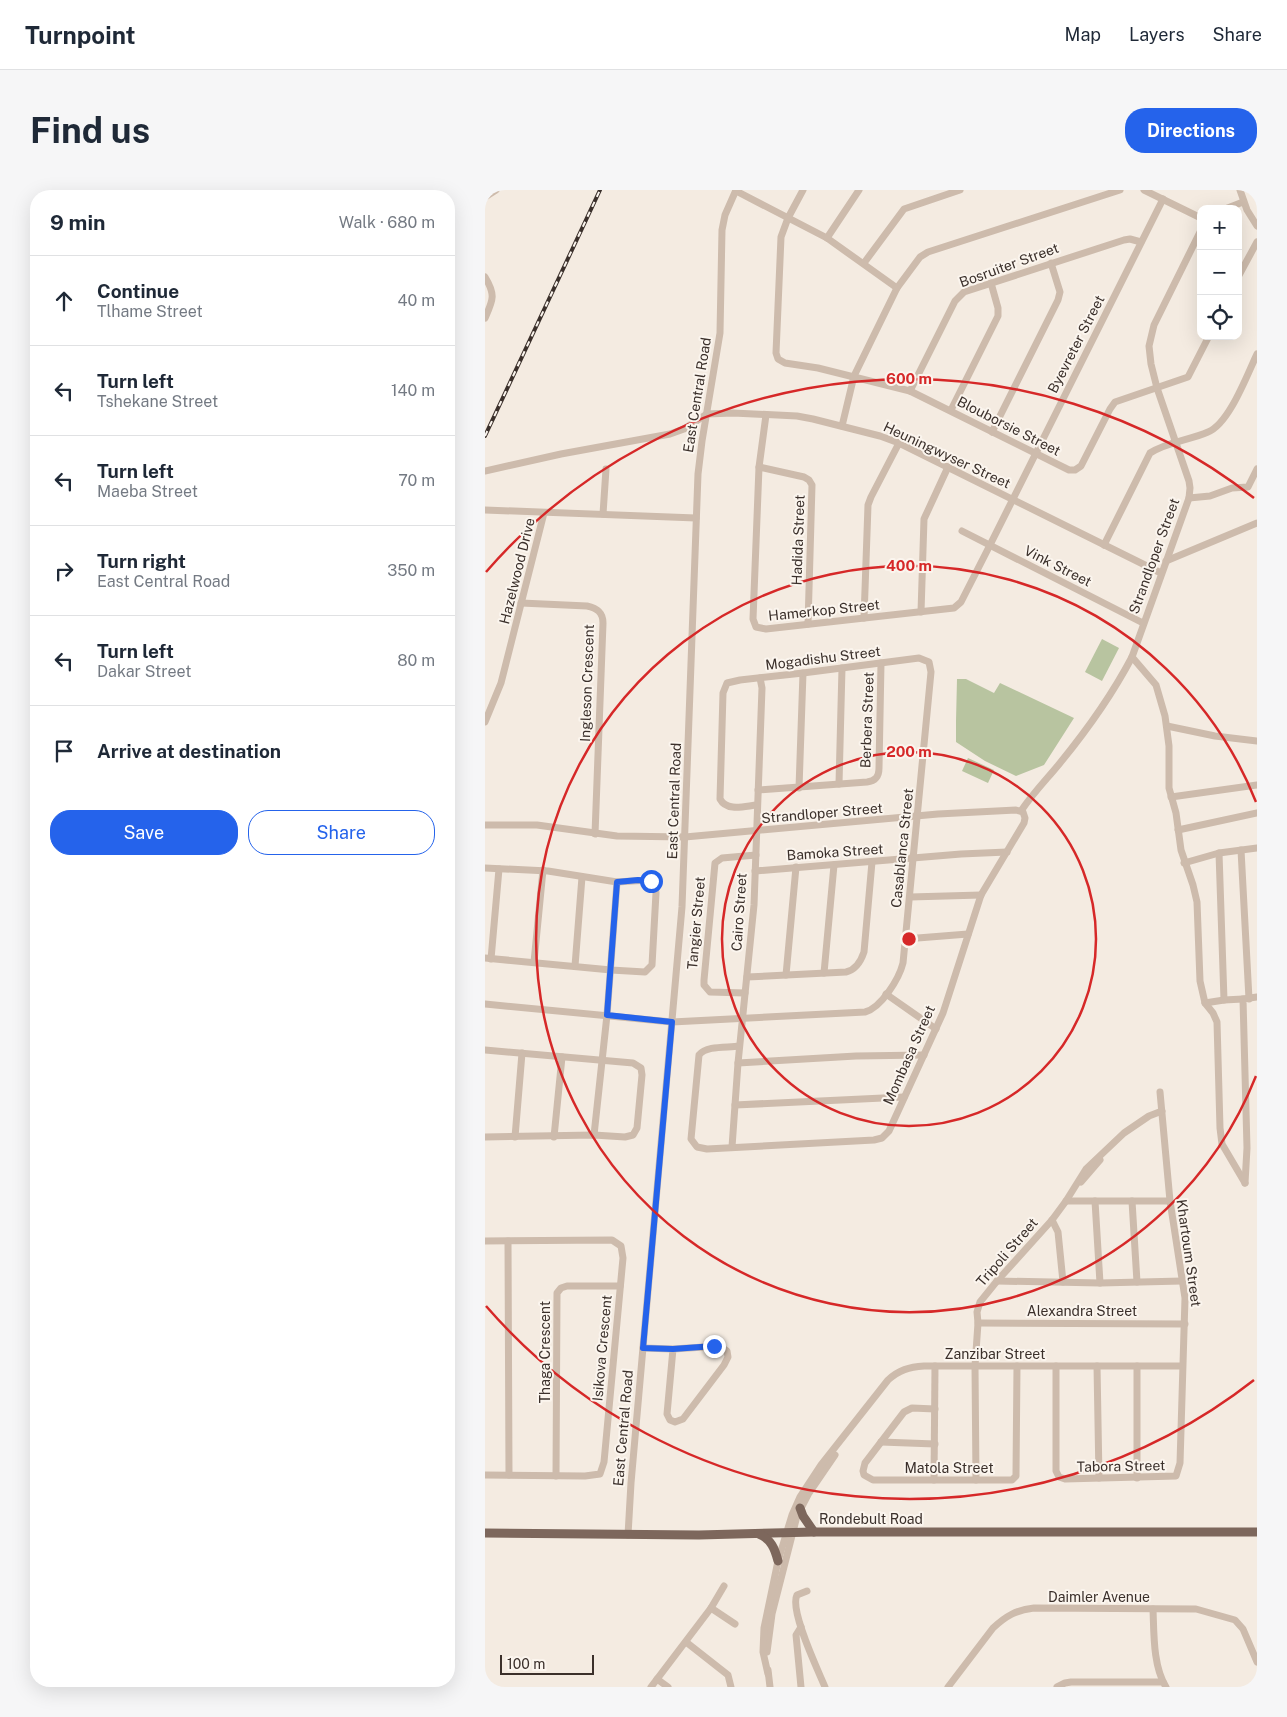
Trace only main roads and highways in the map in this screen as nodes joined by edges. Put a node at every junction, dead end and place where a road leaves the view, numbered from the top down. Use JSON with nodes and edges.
{"nodes":[{"id":1,"x":800,"y":1508,"type":"road end"},
{"id":2,"x":814,"y":1532,"type":"junction"},
{"id":3,"x":1257,"y":1532,"type":"edge"},
{"id":4,"x":485,"y":1533,"type":"edge"},
{"id":5,"x":759,"y":1534,"type":"junction"},
{"id":6,"x":778,"y":1561,"type":"road end"}],
"edges":[{"from":1,"to":2,"type":"main road"},
{"from":2,"to":3,"type":"main road","name":"Rondebult Road"},
{"from":2,"to":5,"type":"main road","name":"Rondebult Road"},
{"from":4,"to":5,"type":"main road","name":"Rondebult Road"},
{"from":5,"to":6,"type":"main road"}]}
